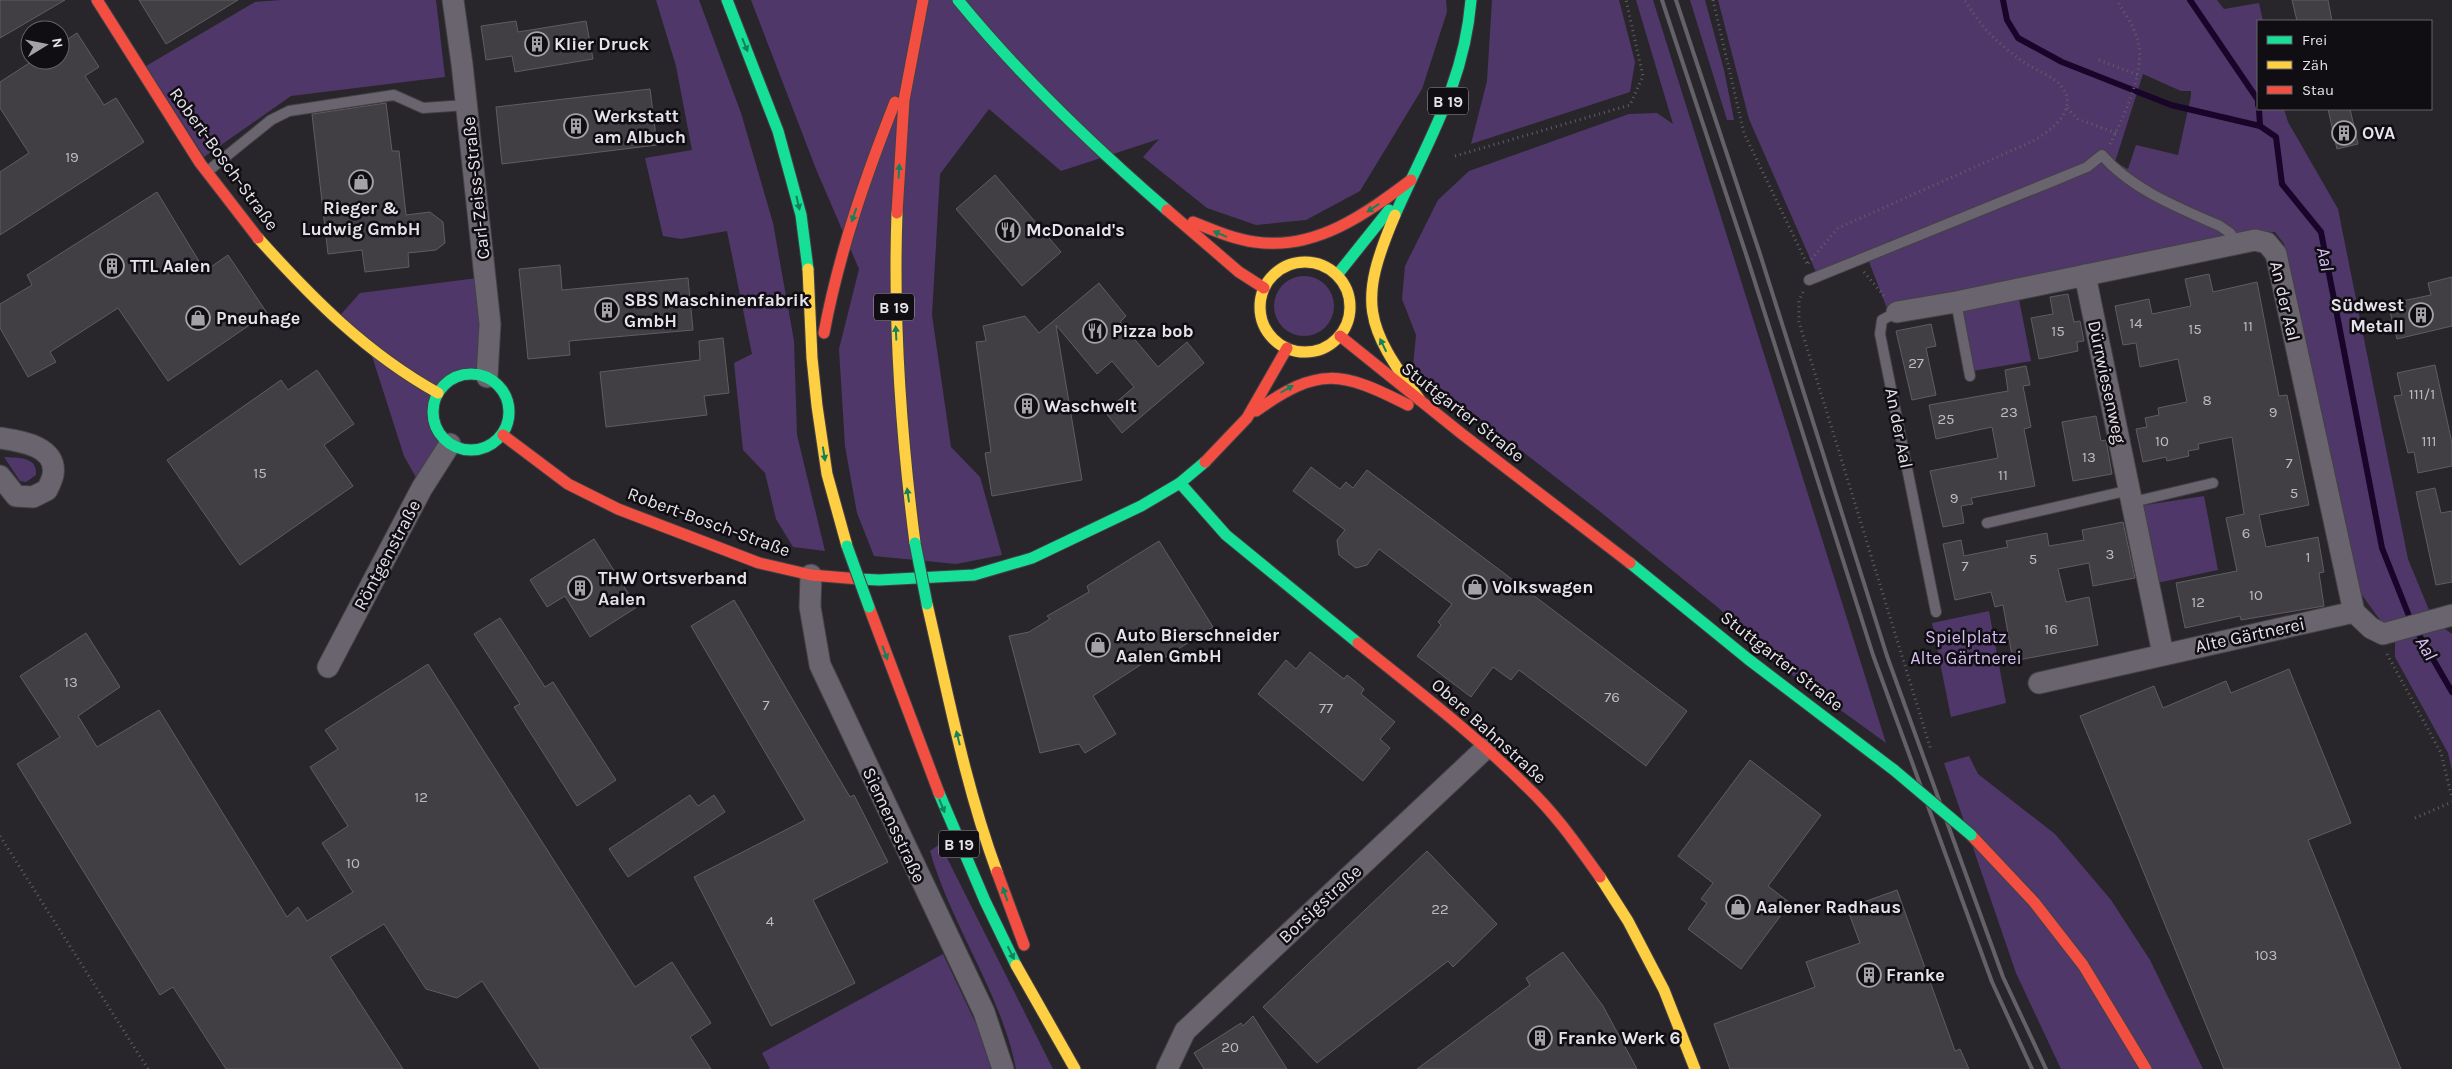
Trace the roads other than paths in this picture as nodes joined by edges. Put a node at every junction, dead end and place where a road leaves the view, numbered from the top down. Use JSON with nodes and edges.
{"nodes":[{"id":1,"x":97,"y":0,"type":"edge"},
{"id":2,"x":453,"y":0,"type":"edge"},
{"id":3,"x":727,"y":0,"type":"edge"},
{"id":4,"x":923,"y":0,"type":"edge"},
{"id":5,"x":958,"y":0,"type":"edge"},
{"id":6,"x":1471,"y":0,"type":"edge"},
{"id":7,"x":908,"y":71,"type":"junction"},
{"id":8,"x":467,"y":105,"type":"junction"},
{"id":9,"x":207,"y":172,"type":"junction"},
{"id":10,"x":1412,"y":179,"type":"junction"},
{"id":11,"x":1148,"y":194,"type":"junction"},
{"id":12,"x":2237,"y":244,"type":"junction"},
{"id":13,"x":1337,"y":275,"type":"junction"},
{"id":14,"x":2085,"y":275,"type":"junction"},
{"id":15,"x":1809,"y":280,"type":"road end"},
{"id":16,"x":1264,"y":288,"type":"junction"},
{"id":17,"x":1956,"y":302,"type":"junction"},
{"id":18,"x":1897,"y":312,"type":"joint"},
{"id":19,"x":1340,"y":336,"type":"junction"},
{"id":20,"x":1287,"y":348,"type":"junction"},
{"id":21,"x":487,"y":376,"type":"junction"},
{"id":22,"x":1970,"y":376,"type":"dead end"},
{"id":23,"x":438,"y":393,"type":"junction"},
{"id":24,"x":1420,"y":400,"type":"junction"},
{"id":25,"x":817,"y":406,"type":"junction"},
{"id":26,"x":1247,"y":418,"type":"junction"},
{"id":27,"x":1462,"y":434,"type":"junction"},
{"id":28,"x":503,"y":435,"type":"junction"},
{"id":29,"x":0,"y":438,"type":"edge"},
{"id":30,"x":450,"y":444,"type":"junction"},
{"id":31,"x":0,"y":476,"type":"edge"},
{"id":32,"x":1180,"y":483,"type":"junction"},
{"id":33,"x":2213,"y":483,"type":"dead end"},
{"id":34,"x":2132,"y":496,"type":"junction"},
{"id":35,"x":1987,"y":523,"type":"dead end"},
{"id":36,"x":811,"y":576,"type":"junction"},
{"id":37,"x":1936,"y":612,"type":"dead end"},
{"id":38,"x":2354,"y":612,"type":"junction"},
{"id":39,"x":2443,"y":618,"type":"edge"},
{"id":40,"x":2163,"y":654,"type":"junction"},
{"id":41,"x":328,"y":667,"type":"dead end"},
{"id":42,"x":2040,"y":683,"type":"dead end"},
{"id":43,"x":1486,"y":748,"type":"junction"},
{"id":44,"x":1030,"y":960,"type":"dead end"},
{"id":45,"x":1038,"y":978,"type":"dead end"},
{"id":46,"x":1003,"y":1069,"type":"edge"},
{"id":47,"x":1075,"y":1069,"type":"edge"},
{"id":48,"x":1167,"y":1069,"type":"edge"},
{"id":49,"x":1695,"y":1069,"type":"edge"},
{"id":50,"x":2146,"y":1069,"type":"edge"}],
"edges":[{"from":1,"to":9,"type":"main road","name":"Robert-Bosch-Straße"},
{"from":2,"to":8,"type":"street","name":"Carl-Zeiss-Straße"},
{"from":3,"to":25,"type":"main road","number":"B 19","one_way":true},
{"from":4,"to":7,"type":"main road","number":"B 19"},
{"from":5,"to":11,"type":"main road","number":"B 19"},
{"from":6,"to":10,"type":"main road","number":"B 19"},
{"from":7,"to":25,"type":"main road","number":"B 19","one_way":true},
{"from":44,"to":7,"type":"main road","number":"B 19","one_way":true,"bridge":true},
{"from":8,"to":9,"type":"lane"},
{"from":8,"to":21,"type":"street","name":"Carl-Zeiss-Straße"},
{"from":9,"to":23,"type":"main road","name":"Robert-Bosch-Straße"},
{"from":10,"to":11,"type":"main road","number":"B 19","one_way":true},
{"from":10,"to":13,"type":"main road"},
{"from":24,"to":10,"type":"main road","one_way":true},
{"from":11,"to":16,"type":"main road","number":"B 19"},
{"from":12,"to":14,"type":"street","name":"An der Aal"},
{"from":12,"to":15,"type":"lane"},
{"from":12,"to":38,"type":"street","name":"An der Aal"},
{"from":13,"to":16,"type":"main road"},
{"from":13,"to":19,"type":"main road"},
{"from":14,"to":17,"type":"street","name":"An der Aal"},
{"from":14,"to":34,"type":"street","name":"Dürrwiesenweg"},
{"from":16,"to":20,"type":"main road"},
{"from":17,"to":18,"type":"street","name":"An der Aal"},
{"from":17,"to":22,"type":"lane"},
{"from":18,"to":37,"type":"lane","name":"An der Aal"},
{"from":19,"to":20,"type":"main road"},
{"from":19,"to":24,"type":"main road","name":"Stuttgarter Straße"},
{"from":20,"to":26,"type":"main road","name":"Robert-Bosch-Straße"},
{"from":21,"to":23,"type":"main road"},
{"from":21,"to":28,"type":"main road"},
{"from":23,"to":30,"type":"main road"},
{"from":24,"to":27,"type":"main road","name":"Stuttgarter Straße"},
{"from":25,"to":47,"type":"main road","number":"B 19","one_way":true,"bridge":true},
{"from":26,"to":27,"type":"main road","one_way":true},
{"from":26,"to":32,"type":"main road","name":"Robert-Bosch-Straße"},
{"from":27,"to":50,"type":"main road","name":"Stuttgarter Straße","bridge":true},
{"from":28,"to":30,"type":"main road"},
{"from":28,"to":36,"type":"main road","name":"Robert-Bosch-Straße"},
{"from":29,"to":31,"type":"street"},
{"from":30,"to":41,"type":"street","name":"Röntgenstraße"},
{"from":32,"to":36,"type":"main road","name":"Robert-Bosch-Straße"},
{"from":32,"to":43,"type":"main road","name":"Obere Bahnstraße"},
{"from":33,"to":34,"type":"lane"},
{"from":34,"to":35,"type":"lane"},
{"from":34,"to":40,"type":"street","name":"Dürrwiesenweg"},
{"from":36,"to":46,"type":"street","name":"Siemensstraße"},
{"from":38,"to":39,"type":"street"},
{"from":38,"to":40,"type":"street","name":"Alte Gärtnerei"},
{"from":40,"to":42,"type":"street","name":"Alte Gärtnerei"},
{"from":43,"to":48,"type":"street","name":"Borsigstraße"},
{"from":43,"to":49,"type":"main road","name":"Obere Bahnstraße"},
{"from":45,"to":47,"type":"main road","number":"B 19"}]}
